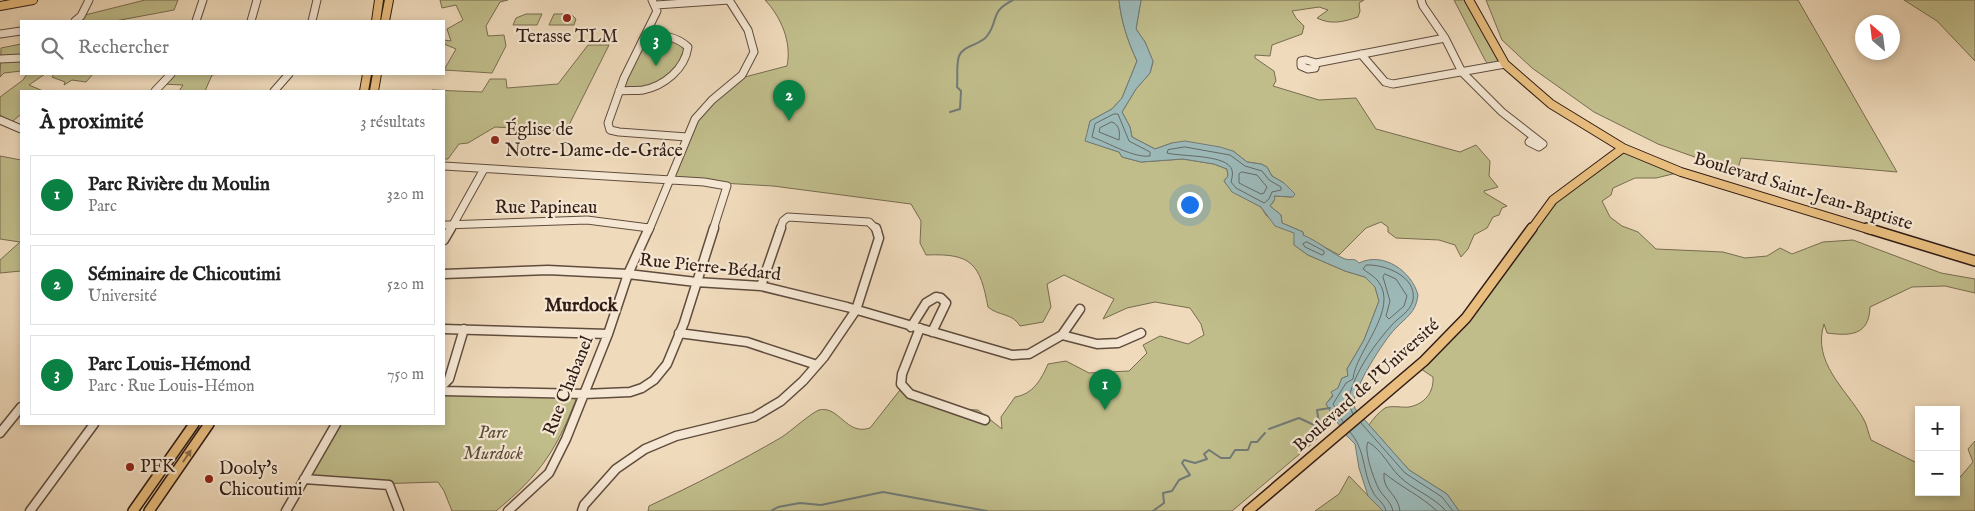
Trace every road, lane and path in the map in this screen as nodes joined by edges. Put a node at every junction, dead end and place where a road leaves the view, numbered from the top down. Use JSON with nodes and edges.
{"nodes":[{"id":1,"x":33,"y":0,"type":"edge"},
{"id":2,"x":89,"y":0,"type":"edge"},
{"id":3,"x":203,"y":0,"type":"edge"},
{"id":4,"x":258,"y":0,"type":"edge"},
{"id":5,"x":317,"y":0,"type":"edge"},
{"id":6,"x":379,"y":0,"type":"edge"},
{"id":7,"x":389,"y":0,"type":"edge"},
{"id":8,"x":729,"y":0,"type":"edge"},
{"id":9,"x":1421,"y":0,"type":"edge"},
{"id":10,"x":1469,"y":0,"type":"edge"},
{"id":11,"x":654,"y":3,"type":"edge"},
{"id":12,"x":0,"y":6,"type":"edge"},
{"id":13,"x":76,"y":20,"type":"edge"},
{"id":14,"x":196,"y":20,"type":"edge"},
{"id":15,"x":251,"y":20,"type":"edge"},
{"id":16,"x":312,"y":20,"type":"edge"},
{"id":17,"x":376,"y":20,"type":"edge"},
{"id":18,"x":385,"y":20,"type":"edge"},
{"id":19,"x":20,"y":31,"type":"edge"},
{"id":20,"x":0,"y":34,"type":"edge"},
{"id":21,"x":646,"y":34,"type":"junction"},
{"id":22,"x":1445,"y":38,"type":"junction"},
{"id":23,"x":1361,"y":54,"type":"junction"},
{"id":24,"x":20,"y":58,"type":"edge"},
{"id":25,"x":0,"y":59,"type":"edge"},
{"id":26,"x":1316,"y":63,"type":"dead end"},
{"id":27,"x":1505,"y":64,"type":"junction"},
{"id":28,"x":1462,"y":72,"type":"junction"},
{"id":29,"x":170,"y":75,"type":"edge"},
{"id":30,"x":288,"y":75,"type":"edge"},
{"id":31,"x":367,"y":75,"type":"edge"},
{"id":32,"x":377,"y":75,"type":"edge"},
{"id":33,"x":156,"y":90,"type":"edge"},
{"id":34,"x":275,"y":90,"type":"edge"},
{"id":35,"x":364,"y":90,"type":"edge"},
{"id":36,"x":374,"y":90,"type":"edge"},
{"id":37,"x":619,"y":91,"type":"junction"},
{"id":38,"x":0,"y":120,"type":"edge"},
{"id":39,"x":20,"y":129,"type":"edge"},
{"id":40,"x":687,"y":137,"type":"junction"},
{"id":41,"x":1534,"y":137,"type":"dead end"},
{"id":42,"x":1623,"y":148,"type":"junction"},
{"id":43,"x":445,"y":166,"type":"edge"},
{"id":44,"x":484,"y":170,"type":"junction"},
{"id":45,"x":669,"y":180,"type":"junction"},
{"id":46,"x":445,"y":225,"type":"edge"},
{"id":47,"x":454,"y":225,"type":"junction"},
{"id":48,"x":649,"y":228,"type":"junction"},
{"id":49,"x":445,"y":238,"type":"edge"},
{"id":50,"x":1975,"y":261,"type":"edge"},
{"id":51,"x":445,"y":274,"type":"edge"},
{"id":52,"x":628,"y":274,"type":"junction"},
{"id":53,"x":696,"y":282,"type":"junction"},
{"id":54,"x":761,"y":286,"type":"junction"},
{"id":55,"x":1080,"y":309,"type":"dead end"},
{"id":56,"x":856,"y":310,"type":"junction"},
{"id":57,"x":445,"y":328,"type":"edge"},
{"id":58,"x":916,"y":328,"type":"junction"},
{"id":59,"x":464,"y":329,"type":"junction"},
{"id":60,"x":932,"y":332,"type":"junction"},
{"id":61,"x":679,"y":333,"type":"junction"},
{"id":62,"x":1142,"y":333,"type":"dead end"},
{"id":63,"x":608,"y":334,"type":"junction"},
{"id":64,"x":1062,"y":335,"type":"junction"},
{"id":65,"x":817,"y":365,"type":"junction"},
{"id":66,"x":445,"y":383,"type":"edge"},
{"id":67,"x":445,"y":391,"type":"edge"},
{"id":68,"x":584,"y":394,"type":"junction"},
{"id":69,"x":20,"y":408,"type":"edge"},
{"id":70,"x":985,"y":420,"type":"dead end"},
{"id":71,"x":93,"y":425,"type":"edge"},
{"id":72,"x":193,"y":425,"type":"edge"},
{"id":73,"x":208,"y":425,"type":"edge"},
{"id":74,"x":335,"y":425,"type":"edge"},
{"id":75,"x":0,"y":433,"type":"edge"},
{"id":76,"x":304,"y":479,"type":"junction"},
{"id":77,"x":30,"y":511,"type":"edge"},
{"id":78,"x":133,"y":511,"type":"edge"},
{"id":79,"x":149,"y":511,"type":"edge"},
{"id":80,"x":286,"y":511,"type":"edge"},
{"id":81,"x":399,"y":511,"type":"edge"},
{"id":82,"x":508,"y":511,"type":"edge"},
{"id":83,"x":582,"y":511,"type":"edge"},
{"id":84,"x":1248,"y":511,"type":"edge"}],
"edges":[{"from":1,"to":12,"type":"main road"},
{"from":2,"to":13,"type":"street"},
{"from":3,"to":14,"type":"street"},
{"from":4,"to":15,"type":"street"},
{"from":5,"to":16,"type":"street"},
{"from":6,"to":17,"type":"main road"},
{"from":7,"to":18,"type":"main road"},
{"from":8,"to":11,"type":"street"},
{"from":8,"to":40,"type":"street","name":"Rue Chabanel"},
{"from":9,"to":22,"type":"street"},
{"from":10,"to":27,"type":"main road","name":"Boulevard Saint-Jean-Baptiste"},
{"from":11,"to":21,"type":"street"},
{"from":19,"to":20,"type":"street"},
{"from":21,"to":37,"type":"street"},
{"from":21,"to":37,"type":"street"},
{"from":22,"to":23,"type":"street"},
{"from":22,"to":28,"type":"street"},
{"from":23,"to":26,"type":"street"},
{"from":23,"to":28,"type":"street"},
{"from":24,"to":25,"type":"street"},
{"from":27,"to":28,"type":"street"},
{"from":27,"to":42,"type":"main road","name":"Boulevard Saint-Jean-Baptiste"},
{"from":28,"to":41,"type":"street"},
{"from":29,"to":33,"type":"street"},
{"from":30,"to":34,"type":"street"},
{"from":31,"to":35,"type":"main road"},
{"from":32,"to":36,"type":"main road"},
{"from":37,"to":40,"type":"street"},
{"from":38,"to":39,"type":"street"},
{"from":40,"to":45,"type":"street","name":"Rue Chabanel"},
{"from":42,"to":50,"type":"main road","name":"Boulevard Saint-Jean-Baptiste"},
{"from":42,"to":84,"type":"main road","name":"Boulevard de l'Université"},
{"from":43,"to":44,"type":"street"},
{"from":44,"to":45,"type":"street"},
{"from":44,"to":47,"type":"street"},
{"from":45,"to":48,"type":"street","name":"Rue Chabanel"},
{"from":45,"to":53,"type":"street"},
{"from":46,"to":47,"type":"street","name":"Rue Papineau"},
{"from":47,"to":48,"type":"street","name":"Rue Papineau"},
{"from":47,"to":49,"type":"street"},
{"from":48,"to":52,"type":"street","name":"Rue Chabanel"},
{"from":51,"to":52,"type":"street","name":"Rue Pierre-Bédard"},
{"from":52,"to":53,"type":"street","name":"Rue Pierre-Bédard"},
{"from":52,"to":63,"type":"street","name":"Rue Chabanel"},
{"from":53,"to":54,"type":"street","name":"Rue Pierre-Bédard"},
{"from":53,"to":61,"type":"street"},
{"from":54,"to":56,"type":"street","name":"Rue Pierre-Bédard"},
{"from":54,"to":56,"type":"street"},
{"from":55,"to":64,"type":"street"},
{"from":56,"to":58,"type":"street","name":"Rue Pierre-Bédard"},
{"from":56,"to":65,"type":"street"},
{"from":57,"to":59,"type":"street"},
{"from":58,"to":60,"type":"street","name":"Rue Pierre-Bédard"},
{"from":58,"to":60,"type":"street"},
{"from":58,"to":70,"type":"street"},
{"from":59,"to":63,"type":"street"},
{"from":59,"to":66,"type":"street"},
{"from":60,"to":64,"type":"street","name":"Rue Pierre-Bédard"},
{"from":61,"to":65,"type":"street"},
{"from":61,"to":68,"type":"street"},
{"from":62,"to":64,"type":"street"},
{"from":63,"to":68,"type":"street","name":"Rue Chabanel"},
{"from":65,"to":83,"type":"street"},
{"from":67,"to":68,"type":"street"},
{"from":68,"to":82,"type":"street","name":"Rue Chabanel"},
{"from":69,"to":75,"type":"street"},
{"from":71,"to":77,"type":"street"},
{"from":72,"to":78,"type":"main road"},
{"from":79,"to":73,"type":"main road","one_way":true},
{"from":74,"to":76,"type":"street"},
{"from":76,"to":80,"type":"street"},
{"from":76,"to":81,"type":"street"}]}
